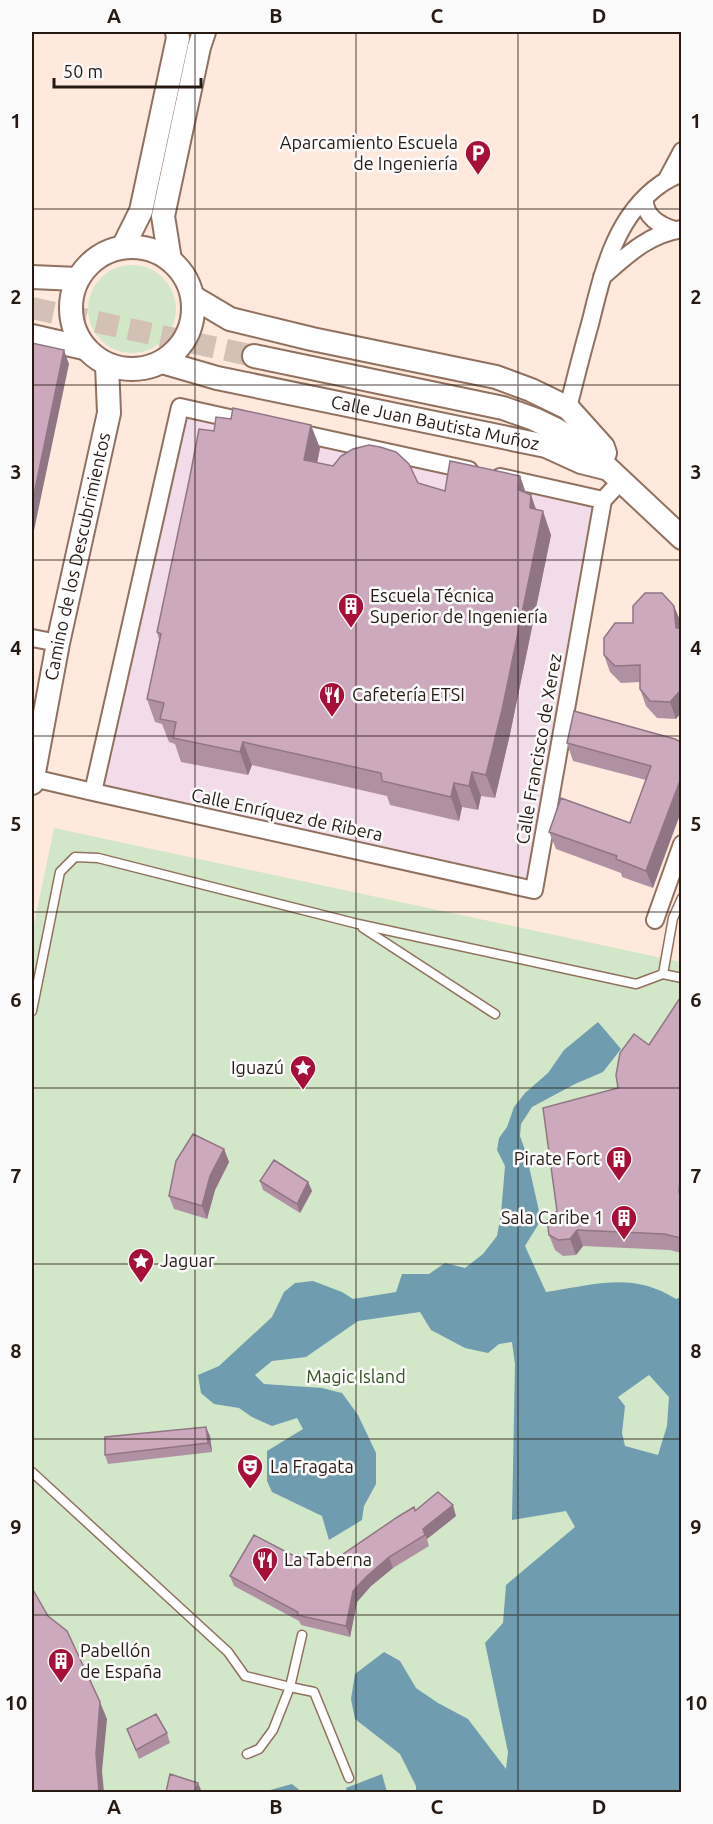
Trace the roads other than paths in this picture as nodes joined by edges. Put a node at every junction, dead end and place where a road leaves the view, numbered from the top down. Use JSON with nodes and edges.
{"nodes":[{"id":1,"x":177,"y":32,"type":"edge"},
{"id":2,"x":204,"y":32,"type":"edge"},
{"id":3,"x":681,"y":151,"type":"edge"},
{"id":4,"x":674,"y":177,"type":"edge"},
{"id":5,"x":645,"y":198,"type":"junction"},
{"id":6,"x":678,"y":230,"type":"edge"},
{"id":7,"x":123,"y":247,"type":"junction"},
{"id":8,"x":170,"y":260,"type":"junction"},
{"id":9,"x":32,"y":277,"type":"edge"},
{"id":10,"x":602,"y":278,"type":"junction"},
{"id":11,"x":77,"y":279,"type":"junction"},
{"id":12,"x":193,"y":297,"type":"junction"},
{"id":13,"x":32,"y":336,"type":"edge"},
{"id":14,"x":84,"y":348,"type":"junction"},
{"id":15,"x":254,"y":356,"type":"tunnel mouth"},
{"id":16,"x":162,"y":362,"type":"junction"},
{"id":17,"x":107,"y":365,"type":"junction"},
{"id":18,"x":568,"y":408,"type":"junction"},
{"id":19,"x":616,"y":475,"type":"junction"},
{"id":20,"x":603,"y":500,"type":"junction"},
{"id":21,"x":681,"y":538,"type":"edge"},
{"id":22,"x":32,"y":638,"type":"edge"},
{"id":23,"x":58,"y":644,"type":"junction"},
{"id":24,"x":32,"y":780,"type":"edge"},
{"id":25,"x":93,"y":792,"type":"junction"},
{"id":26,"x":681,"y":844,"type":"edge"},
{"id":27,"x":534,"y":890,"type":"joint"},
{"id":28,"x":681,"y":898,"type":"edge"},
{"id":29,"x":655,"y":920,"type":"dead end"},
{"id":30,"x":358,"y":924,"type":"junction"},
{"id":31,"x":663,"y":974,"type":"junction"},
{"id":32,"x":681,"y":978,"type":"edge"},
{"id":33,"x":32,"y":1011,"type":"edge"},
{"id":34,"x":495,"y":1014,"type":"dead end"},
{"id":35,"x":32,"y":1472,"type":"edge"},
{"id":36,"x":302,"y":1635,"type":"dead end"},
{"id":37,"x":290,"y":1687,"type":"junction"},
{"id":38,"x":246,"y":1754,"type":"dead end"},
{"id":39,"x":349,"y":1778,"type":"dead end"}],
"edges":[{"from":1,"to":7,"type":"street"},
{"from":2,"to":8,"type":"street"},
{"from":3,"to":4,"type":"street"},
{"from":4,"to":5,"type":"street"},
{"from":5,"to":6,"type":"street"},
{"from":5,"to":10,"type":"street"},
{"from":6,"to":10,"type":"street"},
{"from":7,"to":8,"type":"street"},
{"from":7,"to":11,"type":"street"},
{"from":8,"to":12,"type":"street"},
{"from":9,"to":11,"type":"street"},
{"from":10,"to":18,"type":"street"},
{"from":11,"to":14,"type":"street"},
{"from":12,"to":16,"type":"street"},
{"from":12,"to":18,"type":"street"},
{"from":13,"to":14,"type":"street"},
{"from":14,"to":17,"type":"street"},
{"from":15,"to":19,"type":"street"},
{"from":16,"to":17,"type":"street"},
{"from":16,"to":19,"type":"street","name":"Calle Juan Bautista Muñoz"},
{"from":17,"to":23,"type":"street","name":"Camino de los Descubrimientos"},
{"from":18,"to":19,"type":"street"},
{"from":19,"to":20,"type":"street"},
{"from":19,"to":21,"type":"street"},
{"from":20,"to":25,"type":"street"},
{"from":20,"to":27,"type":"street","name":"Calle Francisco de Xerez"},
{"from":22,"to":23,"type":"street"},
{"from":23,"to":24,"type":"street","name":"Camino de los Descubrimientos"},
{"from":24,"to":25,"type":"street","name":"Calle Enríquez de Ribera"},
{"from":25,"to":27,"type":"street","name":"Calle Enríquez de Ribera"},
{"from":26,"to":29,"type":"street"},
{"from":28,"to":31,"type":"lane"},
{"from":30,"to":31,"type":"lane"},
{"from":30,"to":33,"type":"lane"},
{"from":30,"to":34,"type":"lane"},
{"from":31,"to":32,"type":"lane"},
{"from":35,"to":37,"type":"lane"},
{"from":36,"to":37,"type":"lane"},
{"from":37,"to":38,"type":"lane"},
{"from":37,"to":39,"type":"lane"}]}
